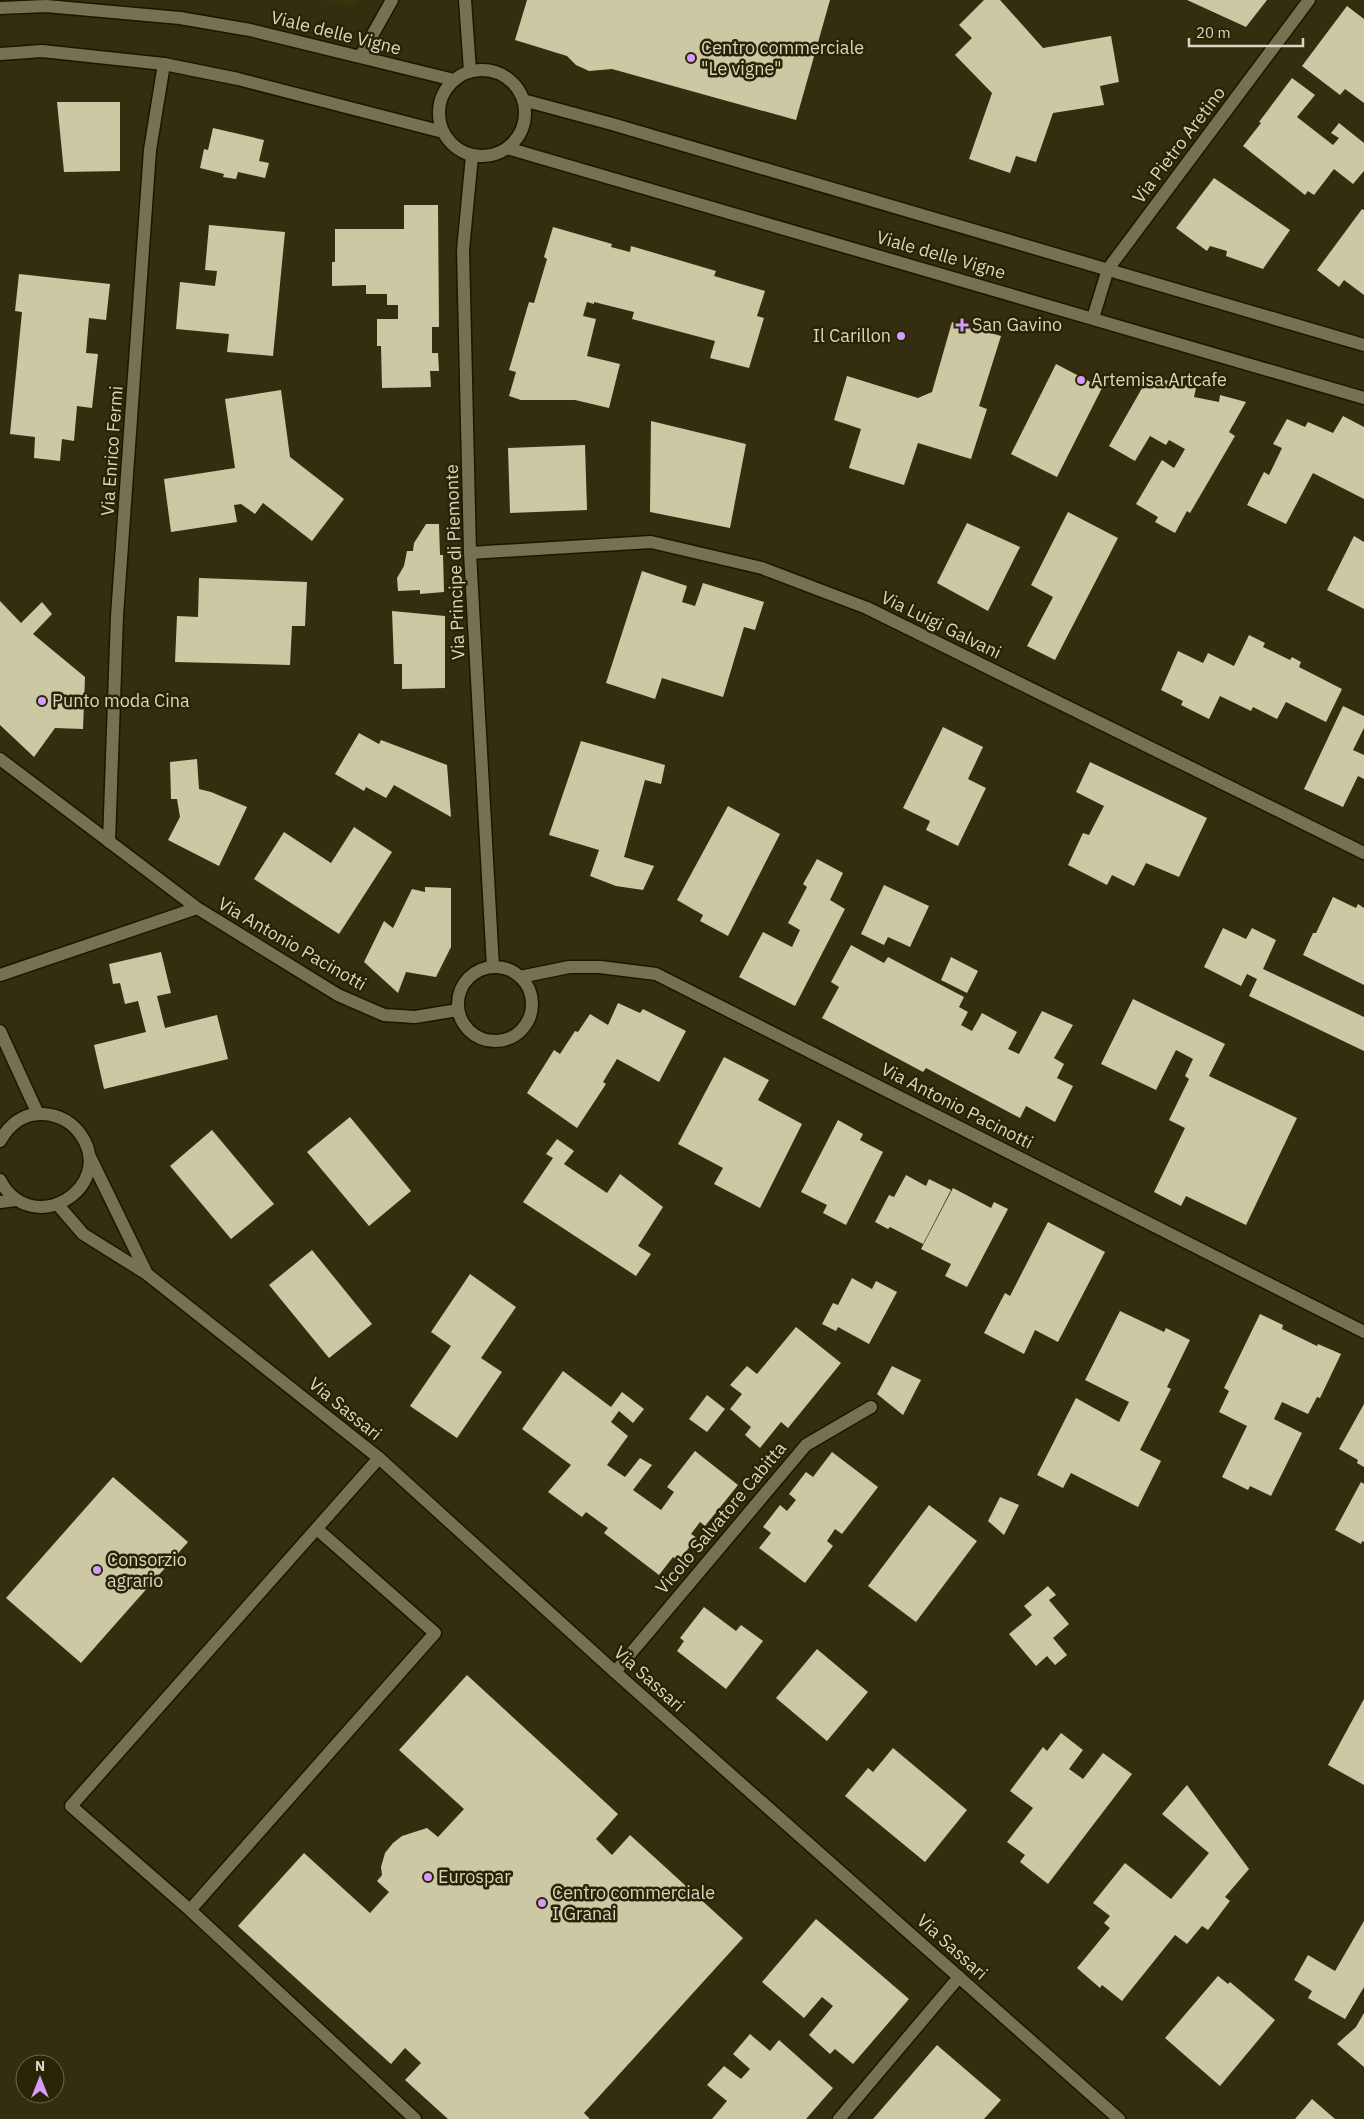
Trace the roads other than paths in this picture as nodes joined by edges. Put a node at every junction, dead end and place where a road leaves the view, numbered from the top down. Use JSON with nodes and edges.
{"nodes":[{"id":1,"x":392,"y":0,"type":"edge"},
{"id":2,"x":465,"y":0,"type":"edge"},
{"id":3,"x":1309,"y":0,"type":"edge"},
{"id":4,"x":0,"y":8,"type":"edge"},
{"id":5,"x":0,"y":54,"type":"edge"},
{"id":6,"x":360,"y":57,"type":"junction"},
{"id":7,"x":164,"y":64,"type":"junction"},
{"id":8,"x":470,"y":71,"type":"junction"},
{"id":9,"x":454,"y":80,"type":"junction"},
{"id":10,"x":523,"y":100,"type":"junction"},
{"id":11,"x":443,"y":132,"type":"junction"},
{"id":12,"x":507,"y":148,"type":"junction"},
{"id":13,"x":472,"y":156,"type":"junction"},
{"id":14,"x":1108,"y":269,"type":"junction"},
{"id":15,"x":1093,"y":318,"type":"junction"},
{"id":16,"x":1364,"y":345,"type":"edge"},
{"id":17,"x":1364,"y":398,"type":"edge"},
{"id":18,"x":470,"y":553,"type":"junction"},
{"id":19,"x":0,"y":759,"type":"edge"},
{"id":20,"x":109,"y":842,"type":"junction"},
{"id":21,"x":1364,"y":853,"type":"edge"},
{"id":22,"x":196,"y":908,"type":"junction"},
{"id":23,"x":493,"y":967,"type":"junction"},
{"id":24,"x":0,"y":975,"type":"edge"},
{"id":25,"x":520,"y":977,"type":"junction"},
{"id":26,"x":458,"y":1010,"type":"junction"},
{"id":27,"x":0,"y":1031,"type":"edge"},
{"id":28,"x":38,"y":1114,"type":"junction"},
{"id":29,"x":0,"y":1141,"type":"edge"},
{"id":30,"x":89,"y":1155,"type":"junction"},
{"id":31,"x":0,"y":1180,"type":"edge"},
{"id":32,"x":16,"y":1200,"type":"junction"},
{"id":33,"x":0,"y":1202,"type":"edge"},
{"id":34,"x":58,"y":1205,"type":"junction"},
{"id":35,"x":147,"y":1274,"type":"junction"},
{"id":36,"x":1364,"y":1332,"type":"edge"},
{"id":37,"x":871,"y":1407,"type":"dead end"},
{"id":38,"x":379,"y":1458,"type":"junction"},
{"id":39,"x":316,"y":1529,"type":"junction"},
{"id":40,"x":615,"y":1672,"type":"junction"},
{"id":41,"x":190,"y":1910,"type":"junction"},
{"id":42,"x":958,"y":1977,"type":"junction"},
{"id":43,"x":415,"y":2119,"type":"edge"},
{"id":44,"x":839,"y":2119,"type":"edge"},
{"id":45,"x":1119,"y":2119,"type":"edge"}],
"edges":[{"from":1,"to":6,"type":"street"},
{"from":2,"to":8,"type":"street"},
{"from":3,"to":14,"type":"street","name":"Via Pietro Aretino"},
{"from":4,"to":6,"type":"street","name":"Viale delle Vigne"},
{"from":5,"to":7,"type":"street"},
{"from":6,"to":9,"type":"street","name":"Viale delle Vigne"},
{"from":7,"to":11,"type":"street"},
{"from":7,"to":20,"type":"street","name":"Via Enrico Fermi"},
{"from":8,"to":9,"type":"street"},
{"from":8,"to":10,"type":"street"},
{"from":9,"to":11,"type":"street"},
{"from":10,"to":12,"type":"street"},
{"from":10,"to":14,"type":"street","name":"Viale delle Vigne"},
{"from":11,"to":13,"type":"street"},
{"from":12,"to":13,"type":"street"},
{"from":12,"to":15,"type":"street","name":"Viale delle Vigne"},
{"from":13,"to":18,"type":"street","name":"Via Principe di Piemonte"},
{"from":14,"to":15,"type":"street","name":"Via Pietro Aretino"},
{"from":14,"to":16,"type":"street","name":"Viale delle Vigne"},
{"from":15,"to":17,"type":"street","name":"Viale delle Vigne"},
{"from":18,"to":21,"type":"street","name":"Via Luigi Galvani"},
{"from":18,"to":23,"type":"street","name":"Via Principe di Piemonte"},
{"from":19,"to":20,"type":"street","name":"Via Antonio Pacinotti"},
{"from":20,"to":22,"type":"street","name":"Via Antonio Pacinotti"},
{"from":22,"to":24,"type":"street","name":"Via Antonio Pacinotti"},
{"from":22,"to":26,"type":"street","name":"Via Antonio Pacinotti"},
{"from":23,"to":25,"type":"street"},
{"from":23,"to":26,"type":"street"},
{"from":25,"to":26,"type":"street"},
{"from":25,"to":36,"type":"street","name":"Via Antonio Pacinotti"},
{"from":27,"to":28,"type":"street"},
{"from":28,"to":29,"type":"street"},
{"from":28,"to":30,"type":"street","name":"Via Sassari"},
{"from":30,"to":34,"type":"street"},
{"from":30,"to":35,"type":"street","name":"Via Sassari"},
{"from":31,"to":32,"type":"street"},
{"from":32,"to":33,"type":"street"},
{"from":32,"to":34,"type":"street"},
{"from":34,"to":35,"type":"street","name":"Via Sassari"},
{"from":35,"to":38,"type":"street","name":"Via Sassari"},
{"from":37,"to":40,"type":"street","name":"Vicolo Salvatore Cabitta"},
{"from":38,"to":39,"type":"street"},
{"from":38,"to":40,"type":"street","name":"Via Sassari"},
{"from":39,"to":41,"type":"street"},
{"from":39,"to":41,"type":"street"},
{"from":40,"to":42,"type":"street","name":"Via Sassari"},
{"from":41,"to":43,"type":"street"},
{"from":42,"to":44,"type":"street"},
{"from":42,"to":45,"type":"street","name":"Via Sassari"}]}
